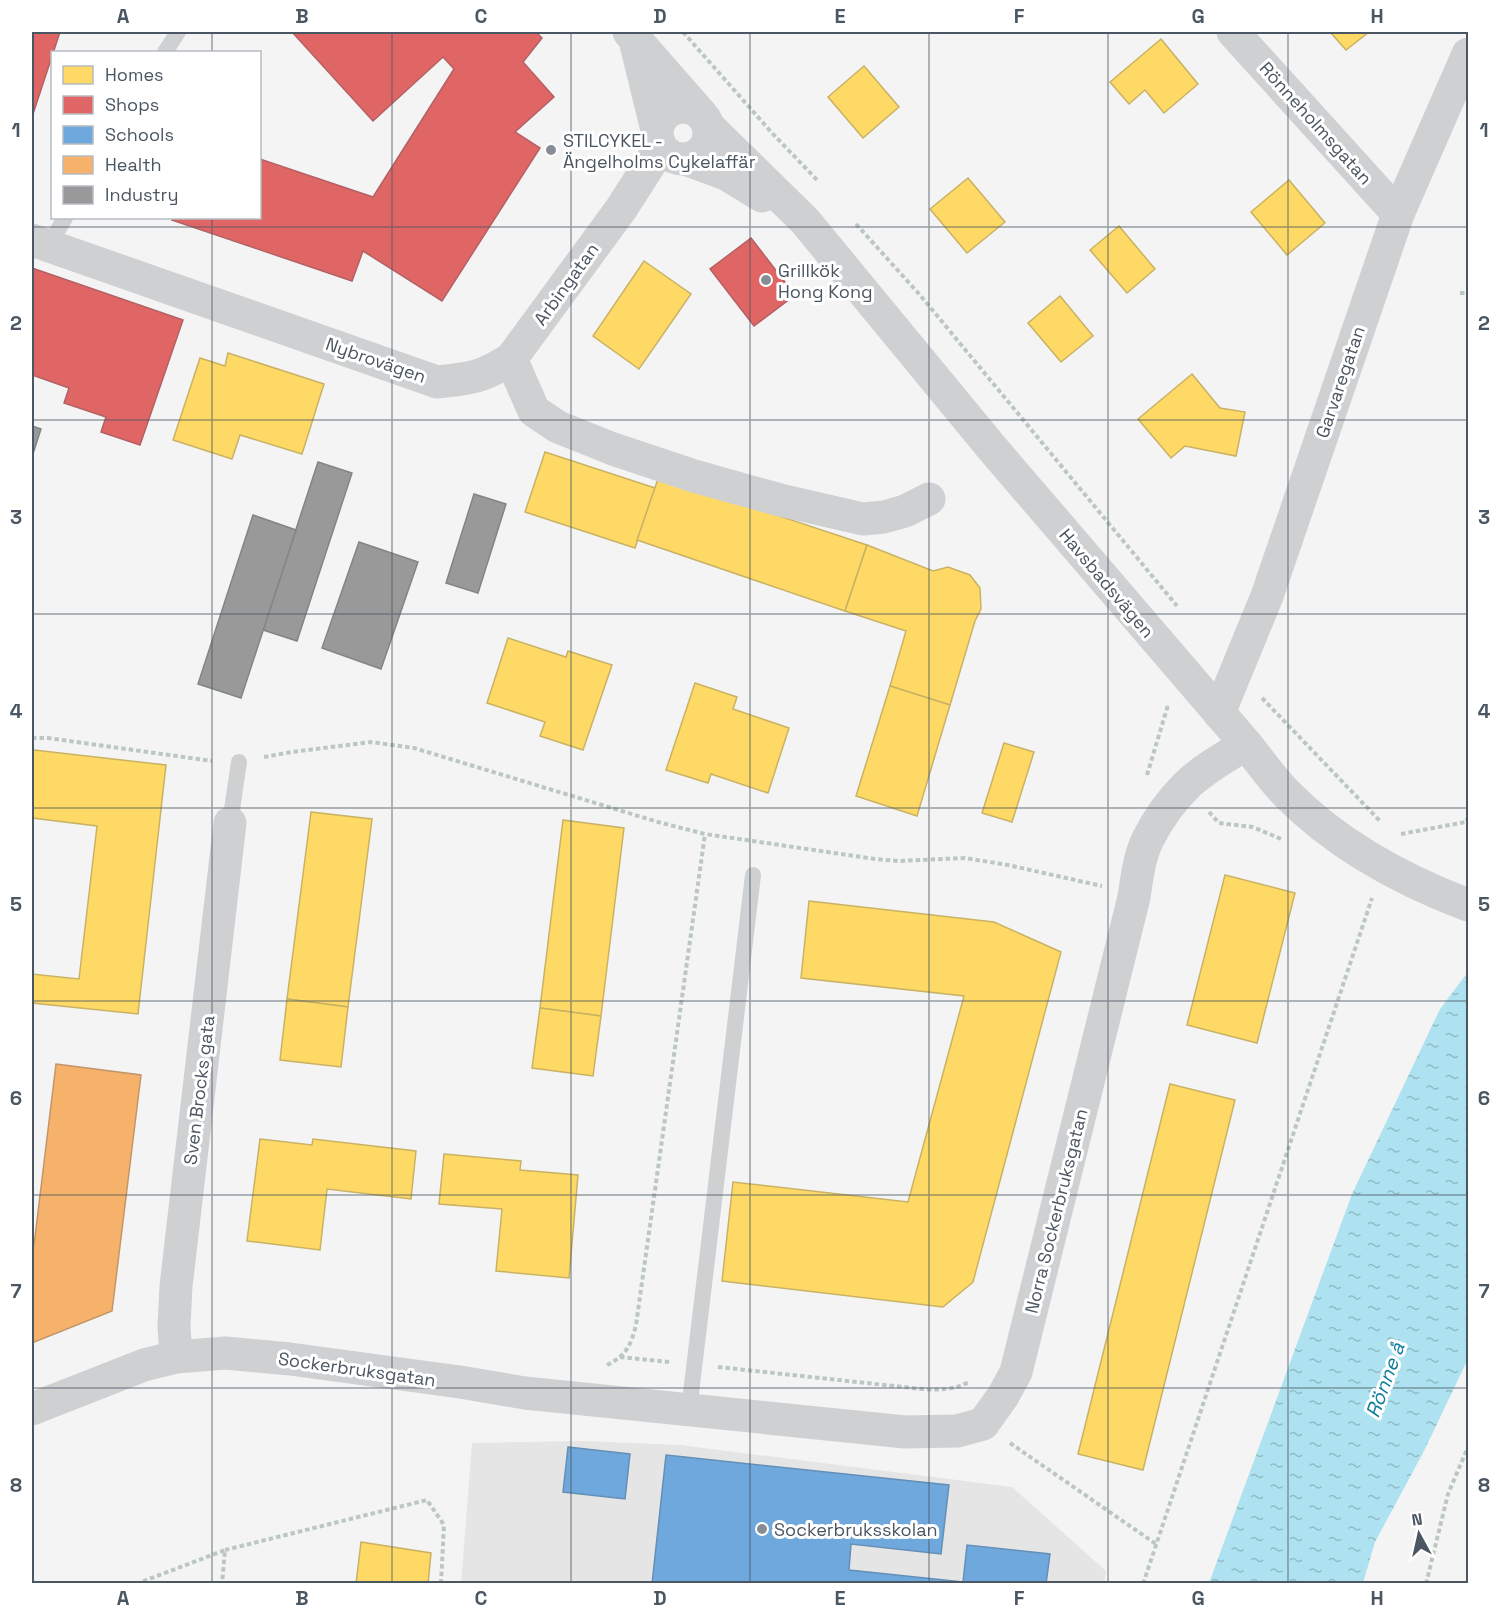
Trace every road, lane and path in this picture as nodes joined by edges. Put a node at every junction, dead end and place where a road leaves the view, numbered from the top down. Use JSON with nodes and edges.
{"nodes":[{"id":1,"x":178,"y":32,"type":"edge"},
{"id":2,"x":683,"y":32,"type":"edge"},
{"id":3,"x":1233,"y":32,"type":"edge"},
{"id":4,"x":631,"y":35,"type":"edge"},
{"id":5,"x":166,"y":51,"type":"edge"},
{"id":6,"x":1468,"y":54,"type":"edge"},
{"id":7,"x":704,"y":120,"type":"junction"},
{"id":8,"x":669,"y":147,"type":"junction"},
{"id":9,"x":819,"y":183,"type":"dead end"},
{"id":10,"x":1398,"y":214,"type":"junction"},
{"id":11,"x":850,"y":218,"type":"dead end"},
{"id":12,"x":805,"y":221,"type":"junction"},
{"id":13,"x":48,"y":234,"type":"edge"},
{"id":14,"x":1460,"y":293,"type":"dead end"},
{"id":15,"x":1468,"y":293,"type":"edge"},
{"id":16,"x":511,"y":359,"type":"junction"},
{"id":17,"x":929,"y":499,"type":"dead end"},
{"id":18,"x":1183,"y":613,"type":"dead end"},
{"id":19,"x":1237,"y":672,"type":"junction"},
{"id":20,"x":1171,"y":696,"type":"dead end"},
{"id":21,"x":1219,"y":713,"type":"junction"},
{"id":22,"x":32,"y":738,"type":"edge"},
{"id":23,"x":1246,"y":744,"type":"junction"},
{"id":24,"x":1153,"y":754,"type":"junction"},
{"id":25,"x":239,"y":762,"type":"junction"},
{"id":26,"x":1146,"y":776,"type":"dead end"},
{"id":27,"x":1186,"y":786,"type":"junction"},
{"id":28,"x":1468,"y":818,"type":"edge"},
{"id":29,"x":230,"y":823,"type":"joint"},
{"id":30,"x":1386,"y":827,"type":"dead end"},
{"id":31,"x":705,"y":834,"type":"junction"},
{"id":32,"x":1394,"y":836,"type":"dead end"},
{"id":33,"x":1288,"y":844,"type":"dead end"},
{"id":34,"x":753,"y":875,"type":"dead end"},
{"id":35,"x":1373,"y":896,"type":"dead end"},
{"id":36,"x":1134,"y":897,"type":"junction"},
{"id":37,"x":1458,"y":902,"type":"edge"},
{"id":38,"x":176,"y":1357,"type":"junction"},
{"id":39,"x":620,"y":1358,"type":"junction"},
{"id":40,"x":694,"y":1365,"type":"junction"},
{"id":41,"x":602,"y":1367,"type":"dead end"},
{"id":42,"x":972,"y":1380,"type":"dead end"},
{"id":43,"x":32,"y":1410,"type":"edge"},
{"id":44,"x":689,"y":1410,"type":"junction"},
{"id":45,"x":983,"y":1424,"type":"junction"},
{"id":46,"x":1468,"y":1447,"type":"edge"},
{"id":47,"x":1156,"y":1544,"type":"junction"},
{"id":48,"x":225,"y":1550,"type":"junction"},
{"id":49,"x":136,"y":1584,"type":"edge"},
{"id":50,"x":222,"y":1584,"type":"edge"},
{"id":51,"x":441,"y":1584,"type":"edge"},
{"id":52,"x":1143,"y":1584,"type":"edge"},
{"id":53,"x":1426,"y":1584,"type":"edge"}],
"edges":[{"from":1,"to":5,"type":"lane"},
{"from":2,"to":9,"type":"path"},
{"from":3,"to":10,"type":"street","name":"Rönneholmsgatan"},
{"from":4,"to":7,"type":"street","name":"Havsbadsvägen"},
{"from":4,"to":8,"type":"street","name":"Havsbadsvägen"},
{"from":6,"to":10,"type":"street","name":"Garvaregatan"},
{"from":7,"to":8,"type":"street"},
{"from":7,"to":8,"type":"street"},
{"from":7,"to":12,"type":"street","name":"Havsbadsvägen"},
{"from":8,"to":12,"type":"street","name":"Havsbadsvägen"},
{"from":8,"to":16,"type":"street","name":"Arbingatan"},
{"from":10,"to":19,"type":"street","name":"Garvaregatan"},
{"from":11,"to":18,"type":"path"},
{"from":12,"to":21,"type":"street","name":"Havsbadsvägen"},
{"from":13,"to":16,"type":"street","name":"Nybrovägen"},
{"from":14,"to":15,"type":"path"},
{"from":16,"to":17,"type":"street"},
{"from":19,"to":21,"type":"street","name":"Garvaregatan"},
{"from":19,"to":30,"type":"path"},
{"from":20,"to":24,"type":"path"},
{"from":21,"to":23,"type":"street","name":"Havsbadsvägen"},
{"from":22,"to":25,"type":"path"},
{"from":23,"to":27,"type":"street","name":"Norra Sockerbruksgatan"},
{"from":23,"to":37,"type":"street","name":"Havsbadsvägen"},
{"from":24,"to":26,"type":"path"},
{"from":24,"to":27,"type":"path"},
{"from":25,"to":29,"type":"lane"},
{"from":25,"to":31,"type":"path"},
{"from":27,"to":33,"type":"path"},
{"from":27,"to":36,"type":"street","name":"Norra Sockerbruksgatan"},
{"from":28,"to":32,"type":"path"},
{"from":29,"to":38,"type":"street","name":"Sven Brocks gata"},
{"from":31,"to":36,"type":"path"},
{"from":31,"to":39,"type":"path"},
{"from":34,"to":40,"type":"lane"},
{"from":35,"to":47,"type":"path"},
{"from":36,"to":45,"type":"street","name":"Norra Sockerbruksgatan"},
{"from":38,"to":43,"type":"street","name":"Sockerbruksgatan"},
{"from":38,"to":44,"type":"street","name":"Sockerbruksgatan"},
{"from":39,"to":40,"type":"path"},
{"from":39,"to":41,"type":"path"},
{"from":40,"to":42,"type":"path"},
{"from":40,"to":44,"type":"lane"},
{"from":44,"to":45,"type":"street"},
{"from":45,"to":47,"type":"path"},
{"from":46,"to":53,"type":"path"},
{"from":47,"to":52,"type":"path"},
{"from":48,"to":49,"type":"path"},
{"from":48,"to":50,"type":"path"},
{"from":48,"to":51,"type":"path"}]}
